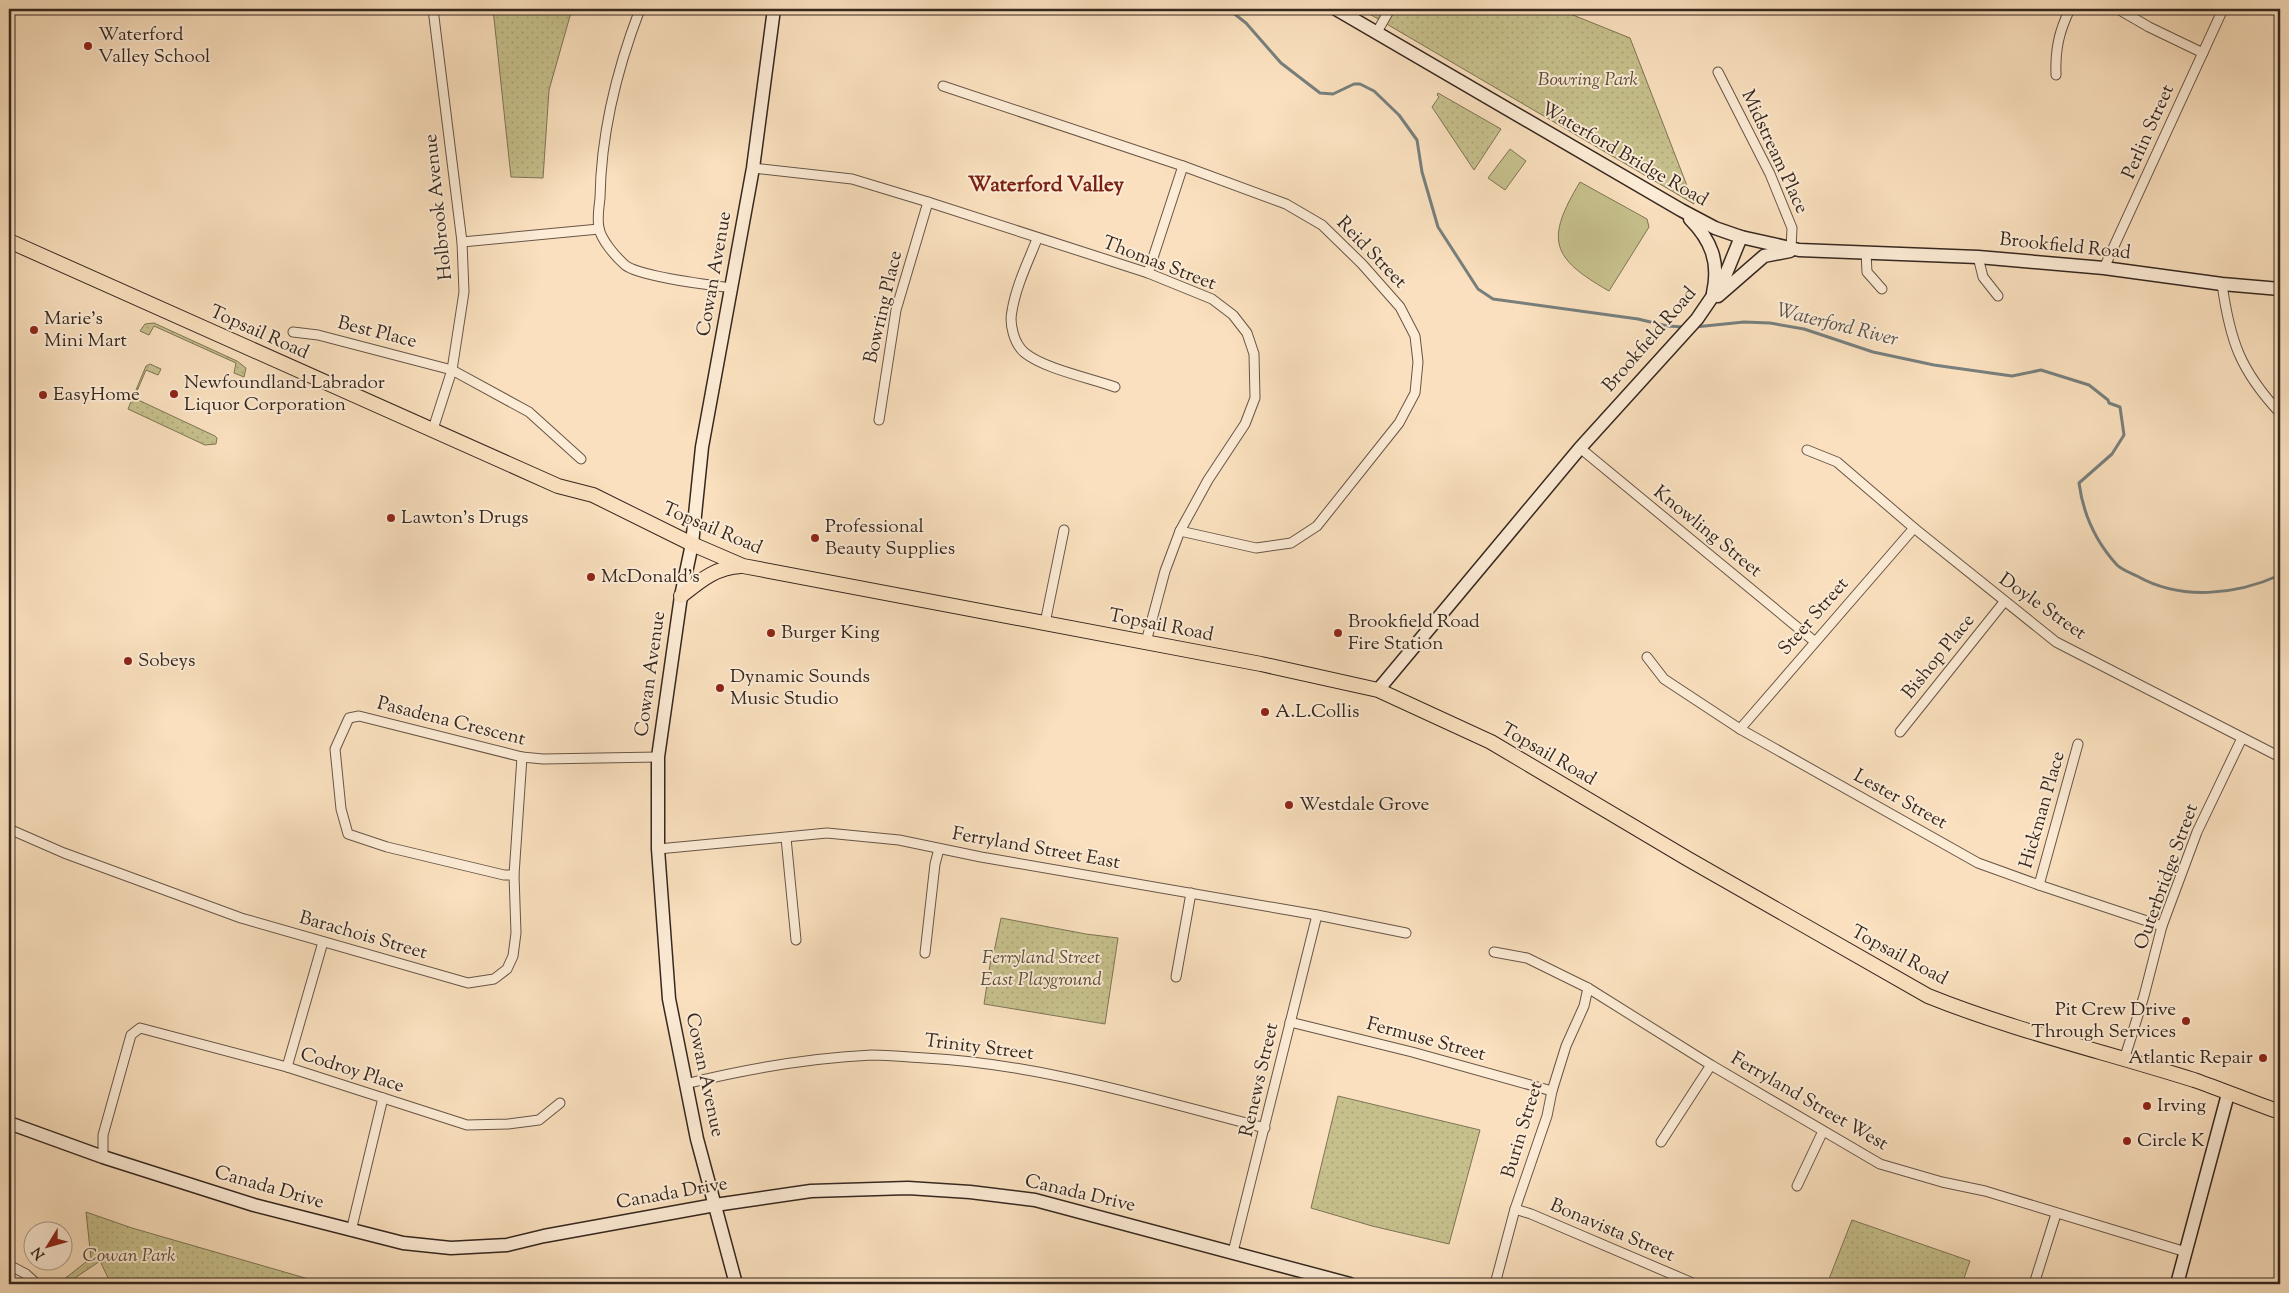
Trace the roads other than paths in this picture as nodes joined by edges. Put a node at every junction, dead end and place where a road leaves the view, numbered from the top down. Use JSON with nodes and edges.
{"nodes":[{"id":1,"x":433,"y":9,"type":"edge"},
{"id":2,"x":640,"y":9,"type":"edge"},
{"id":3,"x":774,"y":9,"type":"edge"},
{"id":4,"x":1336,"y":9,"type":"edge"},
{"id":5,"x":1390,"y":9,"type":"edge"},
{"id":6,"x":2070,"y":9,"type":"edge"},
{"id":7,"x":2118,"y":9,"type":"edge"},
{"id":8,"x":2223,"y":9,"type":"edge"},
{"id":9,"x":1377,"y":32,"type":"junction"},
{"id":10,"x":2203,"y":53,"type":"junction"},
{"id":11,"x":1718,"y":72,"type":"dead end"},
{"id":12,"x":2056,"y":75,"type":"dead end"},
{"id":13,"x":943,"y":86,"type":"dead end"},
{"id":14,"x":1183,"y":166,"type":"junction"},
{"id":15,"x":753,"y":168,"type":"junction"},
{"id":16,"x":928,"y":202,"type":"junction"},
{"id":17,"x":1681,"y":210,"type":"junction"},
{"id":18,"x":599,"y":230,"type":"junction"},
{"id":19,"x":1741,"y":236,"type":"junction"},
{"id":20,"x":1037,"y":239,"type":"junction"},
{"id":21,"x":9,"y":241,"type":"edge"},
{"id":22,"x":462,"y":242,"type":"junction"},
{"id":23,"x":1795,"y":249,"type":"junction"},
{"id":24,"x":1866,"y":252,"type":"junction"},
{"id":25,"x":1978,"y":257,"type":"junction"},
{"id":26,"x":2104,"y":268,"type":"junction"},
{"id":27,"x":1148,"y":273,"type":"junction"},
{"id":28,"x":2222,"y":284,"type":"junction"},
{"id":29,"x":732,"y":288,"type":"junction"},
{"id":30,"x":1882,"y":289,"type":"dead end"},
{"id":31,"x":2280,"y":289,"type":"edge"},
{"id":32,"x":1998,"y":296,"type":"dead end"},
{"id":33,"x":1710,"y":302,"type":"junction"},
{"id":34,"x":293,"y":332,"type":"dead end"},
{"id":35,"x":452,"y":370,"type":"junction"},
{"id":36,"x":1115,"y":387,"type":"dead end"},
{"id":37,"x":2280,"y":413,"type":"edge"},
{"id":38,"x":879,"y":420,"type":"dead end"},
{"id":39,"x":433,"y":428,"type":"junction"},
{"id":40,"x":1580,"y":448,"type":"junction"},
{"id":41,"x":1807,"y":450,"type":"dead end"},
{"id":42,"x":581,"y":459,"type":"dead end"},
{"id":43,"x":1914,"y":528,"type":"junction"},
{"id":44,"x":1064,"y":530,"type":"dead end"},
{"id":45,"x":1180,"y":531,"type":"junction"},
{"id":46,"x":692,"y":544,"type":"junction"},
{"id":47,"x":742,"y":566,"type":"junction"},
{"id":48,"x":681,"y":596,"type":"junction"},
{"id":49,"x":2004,"y":602,"type":"junction"},
{"id":50,"x":1045,"y":623,"type":"junction"},
{"id":51,"x":1814,"y":641,"type":"junction"},
{"id":52,"x":1146,"y":642,"type":"junction"},
{"id":53,"x":1647,"y":656,"type":"dead end"},
{"id":54,"x":1378,"y":690,"type":"junction"},
{"id":55,"x":1740,"y":728,"type":"junction"},
{"id":56,"x":1900,"y":732,"type":"dead end"},
{"id":57,"x":2242,"y":738,"type":"junction"},
{"id":58,"x":2078,"y":744,"type":"dead end"},
{"id":59,"x":522,"y":757,"type":"junction"},
{"id":60,"x":658,"y":757,"type":"junction"},
{"id":61,"x":2280,"y":757,"type":"edge"},
{"id":62,"x":9,"y":829,"type":"edge"},
{"id":63,"x":786,"y":838,"type":"junction"},
{"id":64,"x":658,"y":849,"type":"junction"},
{"id":65,"x":939,"y":849,"type":"junction"},
{"id":66,"x":514,"y":875,"type":"junction"},
{"id":67,"x":2039,"y":885,"type":"junction"},
{"id":68,"x":1191,"y":893,"type":"junction"},
{"id":69,"x":1317,"y":914,"type":"junction"},
{"id":70,"x":2162,"y":926,"type":"junction"},
{"id":71,"x":1406,"y":933,"type":"dead end"},
{"id":72,"x":796,"y":940,"type":"dead end"},
{"id":73,"x":323,"y":942,"type":"junction"},
{"id":74,"x":1494,"y":952,"type":"dead end"},
{"id":75,"x":925,"y":953,"type":"dead end"},
{"id":76,"x":1176,"y":977,"type":"dead end"},
{"id":77,"x":1588,"y":988,"type":"junction"},
{"id":78,"x":1290,"y":1022,"type":"junction"},
{"id":79,"x":2124,"y":1060,"type":"junction"},
{"id":80,"x":1711,"y":1065,"type":"junction"},
{"id":81,"x":287,"y":1067,"type":"junction"},
{"id":82,"x":685,"y":1084,"type":"junction"},
{"id":83,"x":1552,"y":1091,"type":"junction"},
{"id":84,"x":2228,"y":1094,"type":"junction"},
{"id":85,"x":383,"y":1098,"type":"junction"},
{"id":86,"x":560,"y":1103,"type":"dead end"},
{"id":87,"x":2280,"y":1112,"type":"edge"},
{"id":88,"x":9,"y":1123,"type":"edge"},
{"id":89,"x":1265,"y":1128,"type":"junction"},
{"id":90,"x":1823,"y":1131,"type":"junction"},
{"id":91,"x":1661,"y":1142,"type":"dead end"},
{"id":92,"x":102,"y":1156,"type":"junction"},
{"id":93,"x":1797,"y":1186,"type":"dead end"},
{"id":94,"x":715,"y":1205,"type":"junction"},
{"id":95,"x":1515,"y":1209,"type":"junction"},
{"id":96,"x":2056,"y":1214,"type":"junction"},
{"id":97,"x":351,"y":1231,"type":"junction"},
{"id":98,"x":1233,"y":1252,"type":"junction"},
{"id":99,"x":2186,"y":1252,"type":"junction"},
{"id":100,"x":9,"y":1265,"type":"edge"},
{"id":101,"x":37,"y":1284,"type":"edge"},
{"id":102,"x":736,"y":1284,"type":"edge"},
{"id":103,"x":1350,"y":1284,"type":"edge"},
{"id":104,"x":1495,"y":1284,"type":"edge"},
{"id":105,"x":1695,"y":1284,"type":"edge"},
{"id":106,"x":2034,"y":1284,"type":"edge"},
{"id":107,"x":2176,"y":1284,"type":"edge"}],
"edges":[{"from":1,"to":22,"type":"street","name":"Holbrook Avenue"},
{"from":2,"to":18,"type":"street"},
{"from":3,"to":15,"type":"street","name":"Cowan Avenue"},
{"from":4,"to":9,"type":"street","name":"Waterford Bridge Road"},
{"from":5,"to":9,"type":"street"},
{"from":6,"to":12,"type":"street"},
{"from":7,"to":10,"type":"street"},
{"from":8,"to":10,"type":"street","name":"Perlin Street"},
{"from":9,"to":17,"type":"street","name":"Waterford Bridge Road"},
{"from":10,"to":26,"type":"street","name":"Perlin Street"},
{"from":11,"to":23,"type":"street","name":"Midstream Place"},
{"from":13,"to":14,"type":"street","name":"Reid Street"},
{"from":14,"to":27,"type":"street"},
{"from":14,"to":45,"type":"street","name":"Reid Street"},
{"from":15,"to":16,"type":"street","name":"Thomas Street"},
{"from":15,"to":29,"type":"street","name":"Cowan Avenue"},
{"from":16,"to":20,"type":"street","name":"Thomas Street"},
{"from":16,"to":38,"type":"street","name":"Bowring Place"},
{"from":17,"to":19,"type":"street","name":"Waterford Bridge Road"},
{"from":17,"to":33,"type":"street"},
{"from":18,"to":22,"type":"street"},
{"from":18,"to":29,"type":"street"},
{"from":19,"to":23,"type":"street","name":"Brookfield Road"},
{"from":19,"to":33,"type":"street","name":"Brookfield Road"},
{"from":20,"to":27,"type":"street","name":"Thomas Street"},
{"from":20,"to":36,"type":"street"},
{"from":21,"to":39,"type":"main road","name":"Topsail Road"},
{"from":22,"to":35,"type":"street","name":"Holbrook Avenue"},
{"from":23,"to":24,"type":"street","name":"Brookfield Road"},
{"from":23,"to":33,"type":"street"},
{"from":24,"to":25,"type":"street","name":"Brookfield Road"},
{"from":24,"to":30,"type":"street"},
{"from":25,"to":26,"type":"street","name":"Brookfield Road"},
{"from":25,"to":32,"type":"street"},
{"from":26,"to":28,"type":"street","name":"Brookfield Road"},
{"from":27,"to":45,"type":"street","name":"Thomas Street"},
{"from":28,"to":31,"type":"street","name":"Brookfield Road"},
{"from":28,"to":37,"type":"street"},
{"from":29,"to":46,"type":"street","name":"Cowan Avenue"},
{"from":33,"to":40,"type":"street","name":"Brookfield Road"},
{"from":34,"to":35,"type":"street","name":"Best Place"},
{"from":35,"to":39,"type":"street","name":"Holbrook Avenue"},
{"from":35,"to":42,"type":"street","name":"Best Place"},
{"from":39,"to":46,"type":"main road","name":"Topsail Road"},
{"from":40,"to":51,"type":"street","name":"Knowling Street"},
{"from":40,"to":54,"type":"street","name":"Brookfield Road"},
{"from":41,"to":43,"type":"street","name":"Doyle Street"},
{"from":43,"to":49,"type":"street","name":"Doyle Street"},
{"from":43,"to":51,"type":"street","name":"Steer Street"},
{"from":44,"to":50,"type":"street"},
{"from":45,"to":52,"type":"street","name":"Thomas Street"},
{"from":46,"to":47,"type":"main road","name":"Topsail Road"},
{"from":46,"to":48,"type":"street","name":"Cowan Avenue"},
{"from":47,"to":48,"type":"main road"},
{"from":47,"to":50,"type":"main road","name":"Topsail Road"},
{"from":48,"to":60,"type":"street","name":"Cowan Avenue"},
{"from":49,"to":56,"type":"street","name":"Bishop Place"},
{"from":49,"to":57,"type":"street","name":"Doyle Street"},
{"from":50,"to":52,"type":"main road","name":"Topsail Road"},
{"from":51,"to":55,"type":"street","name":"Steer Street"},
{"from":52,"to":54,"type":"main road","name":"Topsail Road"},
{"from":53,"to":55,"type":"street","name":"Lester Street"},
{"from":54,"to":79,"type":"main road","name":"Topsail Road"},
{"from":55,"to":67,"type":"street","name":"Lester Street"},
{"from":57,"to":61,"type":"street","name":"Doyle Street"},
{"from":57,"to":70,"type":"street","name":"Outerbridge Street"},
{"from":58,"to":67,"type":"street","name":"Hickman Place"},
{"from":59,"to":60,"type":"street","name":"Pasadena Crescent"},
{"from":59,"to":66,"type":"street","name":"Barachois Street"},
{"from":59,"to":66,"type":"street","name":"Pasadena Crescent"},
{"from":60,"to":64,"type":"street","name":"Cowan Avenue"},
{"from":62,"to":73,"type":"street","name":"Barachois Street"},
{"from":63,"to":64,"type":"street","name":"Ferryland Street East"},
{"from":63,"to":65,"type":"street","name":"Ferryland Street East"},
{"from":63,"to":72,"type":"street"},
{"from":64,"to":82,"type":"street","name":"Cowan Avenue"},
{"from":65,"to":68,"type":"street","name":"Ferryland Street East"},
{"from":65,"to":75,"type":"street"},
{"from":66,"to":73,"type":"street","name":"Barachois Street"},
{"from":67,"to":70,"type":"street","name":"Lester Street"},
{"from":68,"to":69,"type":"street","name":"Ferryland Street East"},
{"from":68,"to":76,"type":"street"},
{"from":69,"to":71,"type":"street","name":"Ferryland Street East"},
{"from":69,"to":78,"type":"street","name":"Renews Street"},
{"from":70,"to":79,"type":"street","name":"Outerbridge Street"},
{"from":73,"to":81,"type":"street"},
{"from":74,"to":77,"type":"street","name":"Ferryland Street West"},
{"from":77,"to":80,"type":"street","name":"Ferryland Street West"},
{"from":77,"to":83,"type":"street","name":"Burin Street"},
{"from":78,"to":83,"type":"street","name":"Fermuse Street"},
{"from":78,"to":89,"type":"street","name":"Renews Street"},
{"from":79,"to":84,"type":"main road","name":"Topsail Road"},
{"from":80,"to":90,"type":"street","name":"Ferryland Street West"},
{"from":80,"to":91,"type":"street"},
{"from":81,"to":85,"type":"street","name":"Codroy Place"},
{"from":81,"to":92,"type":"street","name":"Codroy Place"},
{"from":82,"to":89,"type":"street","name":"Trinity Street"},
{"from":82,"to":94,"type":"street","name":"Cowan Avenue"},
{"from":83,"to":95,"type":"street","name":"Burin Street"},
{"from":84,"to":87,"type":"main road","name":"Topsail Road"},
{"from":84,"to":99,"type":"street"},
{"from":85,"to":86,"type":"street","name":"Codroy Place"},
{"from":85,"to":97,"type":"street"},
{"from":88,"to":92,"type":"street","name":"Canada Drive"},
{"from":89,"to":98,"type":"street","name":"Renews Street"},
{"from":90,"to":93,"type":"street"},
{"from":90,"to":96,"type":"street","name":"Ferryland Street West"},
{"from":92,"to":97,"type":"street","name":"Canada Drive"},
{"from":94,"to":97,"type":"street","name":"Canada Drive"},
{"from":94,"to":98,"type":"street","name":"Canada Drive"},
{"from":94,"to":102,"type":"street","name":"Cowan Avenue"},
{"from":95,"to":104,"type":"street","name":"Burin Street"},
{"from":95,"to":105,"type":"street","name":"Bonavista Street"},
{"from":96,"to":99,"type":"street","name":"Ferryland Street West"},
{"from":96,"to":106,"type":"street"},
{"from":98,"to":103,"type":"street","name":"Canada Drive"},
{"from":99,"to":107,"type":"street"},
{"from":100,"to":101,"type":"street"}]}
